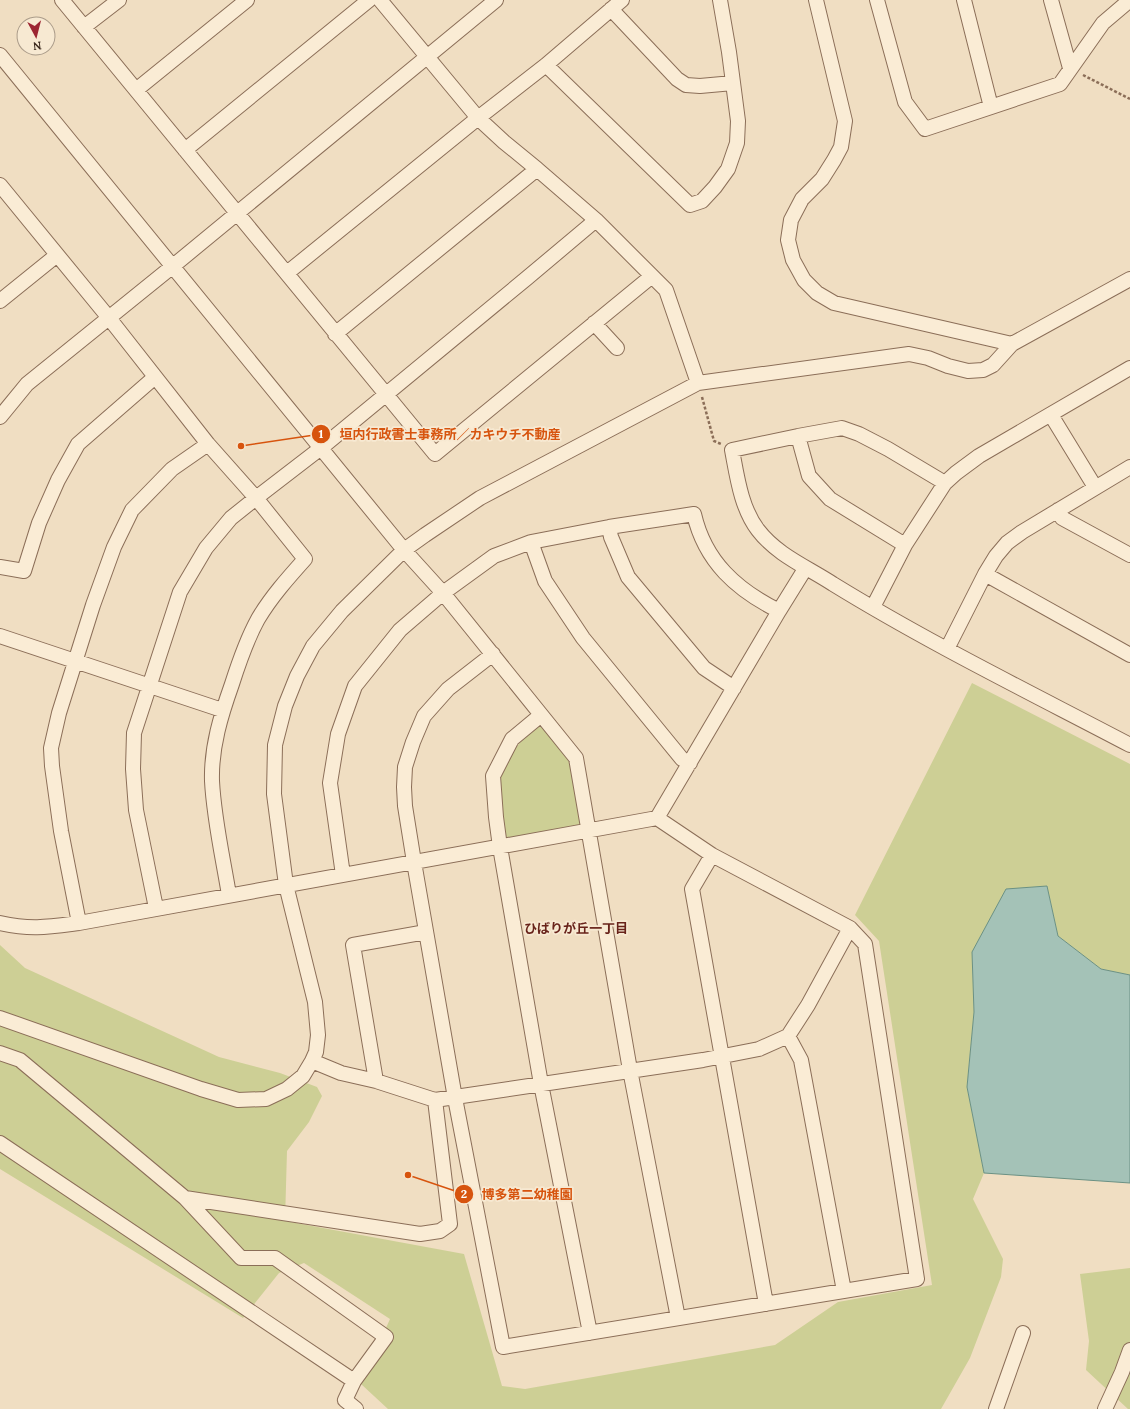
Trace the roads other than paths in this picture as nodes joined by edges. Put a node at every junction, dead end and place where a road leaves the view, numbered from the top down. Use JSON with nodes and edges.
{"nodes":[{"id":1,"x":62,"y":0,"type":"edge"},
{"id":2,"x":119,"y":0,"type":"edge"},
{"id":3,"x":247,"y":0,"type":"edge"},
{"id":4,"x":369,"y":0,"type":"edge"},
{"id":5,"x":380,"y":0,"type":"edge"},
{"id":6,"x":496,"y":0,"type":"edge"},
{"id":7,"x":622,"y":0,"type":"edge"},
{"id":8,"x":720,"y":0,"type":"edge"},
{"id":9,"x":816,"y":0,"type":"edge"},
{"id":10,"x":877,"y":0,"type":"edge"},
{"id":11,"x":964,"y":0,"type":"edge"},
{"id":12,"x":1051,"y":0,"type":"edge"},
{"id":13,"x":1130,"y":0,"type":"edge"},
{"id":14,"x":611,"y":9,"type":"junction"},
{"id":15,"x":84,"y":27,"type":"junction"},
{"id":16,"x":0,"y":54,"type":"edge"},
{"id":17,"x":428,"y":57,"type":"junction"},
{"id":18,"x":546,"y":65,"type":"junction"},
{"id":19,"x":1070,"y":68,"type":"junction"},
{"id":20,"x":733,"y":83,"type":"junction"},
{"id":21,"x":136,"y":90,"type":"junction"},
{"id":22,"x":991,"y":107,"type":"junction"},
{"id":23,"x":478,"y":118,"type":"junction"},
{"id":24,"x":186,"y":150,"type":"junction"},
{"id":25,"x":537,"y":169,"type":"junction"},
{"id":26,"x":3,"y":193,"type":"edge"},
{"id":27,"x":236,"y":214,"type":"junction"},
{"id":28,"x":596,"y":220,"type":"junction"},
{"id":29,"x":57,"y":255,"type":"junction"},
{"id":30,"x":173,"y":266,"type":"junction"},
{"id":31,"x":287,"y":273,"type":"junction"},
{"id":32,"x":652,"y":276,"type":"junction"},
{"id":33,"x":1130,"y":279,"type":"edge"},
{"id":34,"x":0,"y":301,"type":"edge"},
{"id":35,"x":109,"y":318,"type":"junction"},
{"id":36,"x":594,"y":323,"type":"junction"},
{"id":37,"x":335,"y":334,"type":"junction"},
{"id":38,"x":1012,"y":344,"type":"junction"},
{"id":39,"x":617,"y":348,"type":"dead end"},
{"id":40,"x":1130,"y":368,"type":"edge"},
{"id":41,"x":155,"y":378,"type":"junction"},
{"id":42,"x":698,"y":383,"type":"junction"},
{"id":43,"x":385,"y":395,"type":"junction"},
{"id":44,"x":1051,"y":415,"type":"junction"},
{"id":45,"x":0,"y":417,"type":"edge"},
{"id":46,"x":798,"y":436,"type":"junction"},
{"id":47,"x":208,"y":444,"type":"junction"},
{"id":48,"x":321,"y":448,"type":"junction"},
{"id":49,"x":1130,"y":467,"type":"edge"},
{"id":50,"x":945,"y":483,"type":"junction"},
{"id":51,"x":1095,"y":487,"type":"junction"},
{"id":52,"x":256,"y":498,"type":"junction"},
{"id":53,"x":1058,"y":510,"type":"junction"},
{"id":54,"x":609,"y":527,"type":"junction"},
{"id":55,"x":531,"y":542,"type":"junction"},
{"id":56,"x":905,"y":545,"type":"junction"},
{"id":57,"x":404,"y":550,"type":"junction"},
{"id":58,"x":1130,"y":555,"type":"edge"},
{"id":59,"x":0,"y":567,"type":"edge"},
{"id":60,"x":805,"y":569,"type":"junction"},
{"id":61,"x":985,"y":574,"type":"junction"},
{"id":62,"x":443,"y":593,"type":"junction"},
{"id":63,"x":873,"y":607,"type":"junction"},
{"id":64,"x":779,"y":611,"type":"junction"},
{"id":65,"x":0,"y":637,"type":"edge"},
{"id":66,"x":947,"y":649,"type":"junction"},
{"id":67,"x":493,"y":654,"type":"junction"},
{"id":68,"x":1130,"y":655,"type":"edge"},
{"id":69,"x":75,"y":661,"type":"junction"},
{"id":70,"x":149,"y":686,"type":"junction"},
{"id":71,"x":734,"y":688,"type":"junction"},
{"id":72,"x":222,"y":710,"type":"junction"},
{"id":73,"x":541,"y":715,"type":"junction"},
{"id":74,"x":1130,"y":746,"type":"edge"},
{"id":75,"x":690,"y":763,"type":"junction"},
{"id":76,"x":657,"y":818,"type":"junction"},
{"id":77,"x":589,"y":830,"type":"junction"},
{"id":78,"x":500,"y":847,"type":"junction"},
{"id":79,"x":712,"y":855,"type":"junction"},
{"id":80,"x":414,"y":862,"type":"junction"},
{"id":81,"x":343,"y":875,"type":"junction"},
{"id":82,"x":286,"y":885,"type":"junction"},
{"id":83,"x":230,"y":896,"type":"junction"},
{"id":84,"x":156,"y":908,"type":"junction"},
{"id":85,"x":0,"y":923,"type":"edge"},
{"id":86,"x":79,"y":923,"type":"junction"},
{"id":87,"x":850,"y":928,"type":"junction"},
{"id":88,"x":426,"y":932,"type":"junction"},
{"id":89,"x":0,"y":1018,"type":"edge"},
{"id":90,"x":788,"y":1036,"type":"junction"},
{"id":91,"x":0,"y":1053,"type":"edge"},
{"id":92,"x":722,"y":1056,"type":"junction"},
{"id":93,"x":312,"y":1061,"type":"junction"},
{"id":94,"x":630,"y":1070,"type":"junction"},
{"id":95,"x":376,"y":1081,"type":"junction"},
{"id":96,"x":541,"y":1084,"type":"junction"},
{"id":97,"x":454,"y":1098,"type":"junction"},
{"id":98,"x":434,"y":1100,"type":"junction"},
{"id":99,"x":0,"y":1143,"type":"edge"},
{"id":100,"x":185,"y":1198,"type":"junction"},
{"id":101,"x":844,"y":1291,"type":"junction"},
{"id":102,"x":766,"y":1304,"type":"junction"},
{"id":103,"x":678,"y":1318,"type":"junction"},
{"id":104,"x":590,"y":1333,"type":"junction"},
{"id":105,"x":1023,"y":1333,"type":"dead end"},
{"id":106,"x":1130,"y":1350,"type":"edge"},
{"id":107,"x":354,"y":1381,"type":"junction"},
{"id":108,"x":1106,"y":1407,"type":"edge"},
{"id":109,"x":356,"y":1409,"type":"edge"},
{"id":110,"x":996,"y":1409,"type":"edge"}],
"edges":[{"from":1,"to":15,"type":"street"},
{"from":2,"to":15,"type":"street"},
{"from":3,"to":21,"type":"street"},
{"from":4,"to":24,"type":"street"},
{"from":5,"to":17,"type":"street"},
{"from":6,"to":17,"type":"street"},
{"from":7,"to":14,"type":"street"},
{"from":8,"to":20,"type":"street"},
{"from":9,"to":38,"type":"street"},
{"from":10,"to":22,"type":"street"},
{"from":11,"to":22,"type":"street"},
{"from":12,"to":19,"type":"street"},
{"from":13,"to":19,"type":"street"},
{"from":14,"to":18,"type":"street"},
{"from":14,"to":20,"type":"street"},
{"from":15,"to":21,"type":"street"},
{"from":16,"to":30,"type":"street"},
{"from":17,"to":23,"type":"street"},
{"from":17,"to":27,"type":"street"},
{"from":18,"to":20,"type":"street"},
{"from":18,"to":23,"type":"street"},
{"from":19,"to":22,"type":"street"},
{"from":21,"to":24,"type":"street"},
{"from":23,"to":25,"type":"street"},
{"from":23,"to":31,"type":"street"},
{"from":24,"to":27,"type":"street"},
{"from":25,"to":28,"type":"street"},
{"from":25,"to":37,"type":"street"},
{"from":26,"to":29,"type":"street"},
{"from":27,"to":30,"type":"street"},
{"from":27,"to":31,"type":"street"},
{"from":28,"to":32,"type":"street"},
{"from":28,"to":43,"type":"street"},
{"from":29,"to":34,"type":"street"},
{"from":29,"to":35,"type":"street"},
{"from":30,"to":35,"type":"street"},
{"from":30,"to":48,"type":"street"},
{"from":31,"to":37,"type":"street"},
{"from":32,"to":36,"type":"street"},
{"from":32,"to":42,"type":"street"},
{"from":33,"to":38,"type":"street"},
{"from":35,"to":41,"type":"street"},
{"from":35,"to":45,"type":"street"},
{"from":36,"to":39,"type":"street"},
{"from":36,"to":43,"type":"street"},
{"from":37,"to":43,"type":"street"},
{"from":38,"to":42,"type":"street"},
{"from":40,"to":44,"type":"street"},
{"from":41,"to":47,"type":"street"},
{"from":41,"to":59,"type":"street"},
{"from":42,"to":57,"type":"street"},
{"from":43,"to":48,"type":"street"},
{"from":44,"to":50,"type":"street"},
{"from":44,"to":51,"type":"street"},
{"from":46,"to":50,"type":"street"},
{"from":46,"to":56,"type":"street"},
{"from":46,"to":60,"type":"street"},
{"from":47,"to":52,"type":"street"},
{"from":47,"to":69,"type":"street"},
{"from":48,"to":52,"type":"street"},
{"from":48,"to":57,"type":"street"},
{"from":49,"to":51,"type":"street"},
{"from":50,"to":56,"type":"street"},
{"from":51,"to":53,"type":"street"},
{"from":52,"to":70,"type":"street"},
{"from":52,"to":72,"type":"street"},
{"from":53,"to":58,"type":"street"},
{"from":53,"to":61,"type":"street"},
{"from":54,"to":55,"type":"street"},
{"from":54,"to":64,"type":"street"},
{"from":54,"to":71,"type":"street"},
{"from":55,"to":62,"type":"street"},
{"from":55,"to":75,"type":"street"},
{"from":56,"to":63,"type":"street"},
{"from":57,"to":62,"type":"street"},
{"from":57,"to":82,"type":"street"},
{"from":60,"to":63,"type":"street"},
{"from":60,"to":64,"type":"street"},
{"from":61,"to":66,"type":"street"},
{"from":61,"to":68,"type":"street"},
{"from":62,"to":67,"type":"street"},
{"from":62,"to":81,"type":"street"},
{"from":63,"to":66,"type":"street"},
{"from":64,"to":71,"type":"street"},
{"from":65,"to":69,"type":"street"},
{"from":66,"to":74,"type":"street"},
{"from":67,"to":73,"type":"street"},
{"from":67,"to":80,"type":"street"},
{"from":69,"to":70,"type":"street"},
{"from":69,"to":86,"type":"street"},
{"from":70,"to":72,"type":"street"},
{"from":70,"to":84,"type":"street"},
{"from":71,"to":75,"type":"street"},
{"from":72,"to":83,"type":"street"},
{"from":73,"to":77,"type":"street"},
{"from":73,"to":78,"type":"street"},
{"from":75,"to":76,"type":"street"},
{"from":76,"to":77,"type":"street"},
{"from":76,"to":79,"type":"street"},
{"from":77,"to":78,"type":"street"},
{"from":77,"to":94,"type":"street"},
{"from":78,"to":80,"type":"street"},
{"from":78,"to":96,"type":"street"},
{"from":79,"to":87,"type":"street"},
{"from":79,"to":92,"type":"street"},
{"from":80,"to":81,"type":"street"},
{"from":80,"to":88,"type":"street"},
{"from":81,"to":82,"type":"street"},
{"from":82,"to":83,"type":"street"},
{"from":82,"to":93,"type":"street"},
{"from":83,"to":84,"type":"street"},
{"from":84,"to":86,"type":"street"},
{"from":85,"to":86,"type":"street"},
{"from":87,"to":90,"type":"street"},
{"from":87,"to":101,"type":"street"},
{"from":88,"to":95,"type":"street"},
{"from":88,"to":97,"type":"street"},
{"from":89,"to":93,"type":"street"},
{"from":90,"to":92,"type":"street"},
{"from":90,"to":101,"type":"street"},
{"from":91,"to":100,"type":"street"},
{"from":92,"to":94,"type":"street"},
{"from":92,"to":102,"type":"street"},
{"from":93,"to":95,"type":"street"},
{"from":94,"to":96,"type":"street"},
{"from":94,"to":103,"type":"street"},
{"from":95,"to":98,"type":"street"},
{"from":96,"to":97,"type":"street"},
{"from":96,"to":104,"type":"street"},
{"from":97,"to":98,"type":"street"},
{"from":97,"to":104,"type":"street"},
{"from":98,"to":100,"type":"street"},
{"from":99,"to":107,"type":"street"},
{"from":100,"to":107,"type":"street"},
{"from":101,"to":102,"type":"street"},
{"from":102,"to":103,"type":"street"},
{"from":103,"to":104,"type":"street"},
{"from":105,"to":110,"type":"street"},
{"from":106,"to":108,"type":"street"},
{"from":107,"to":109,"type":"street"}]}
